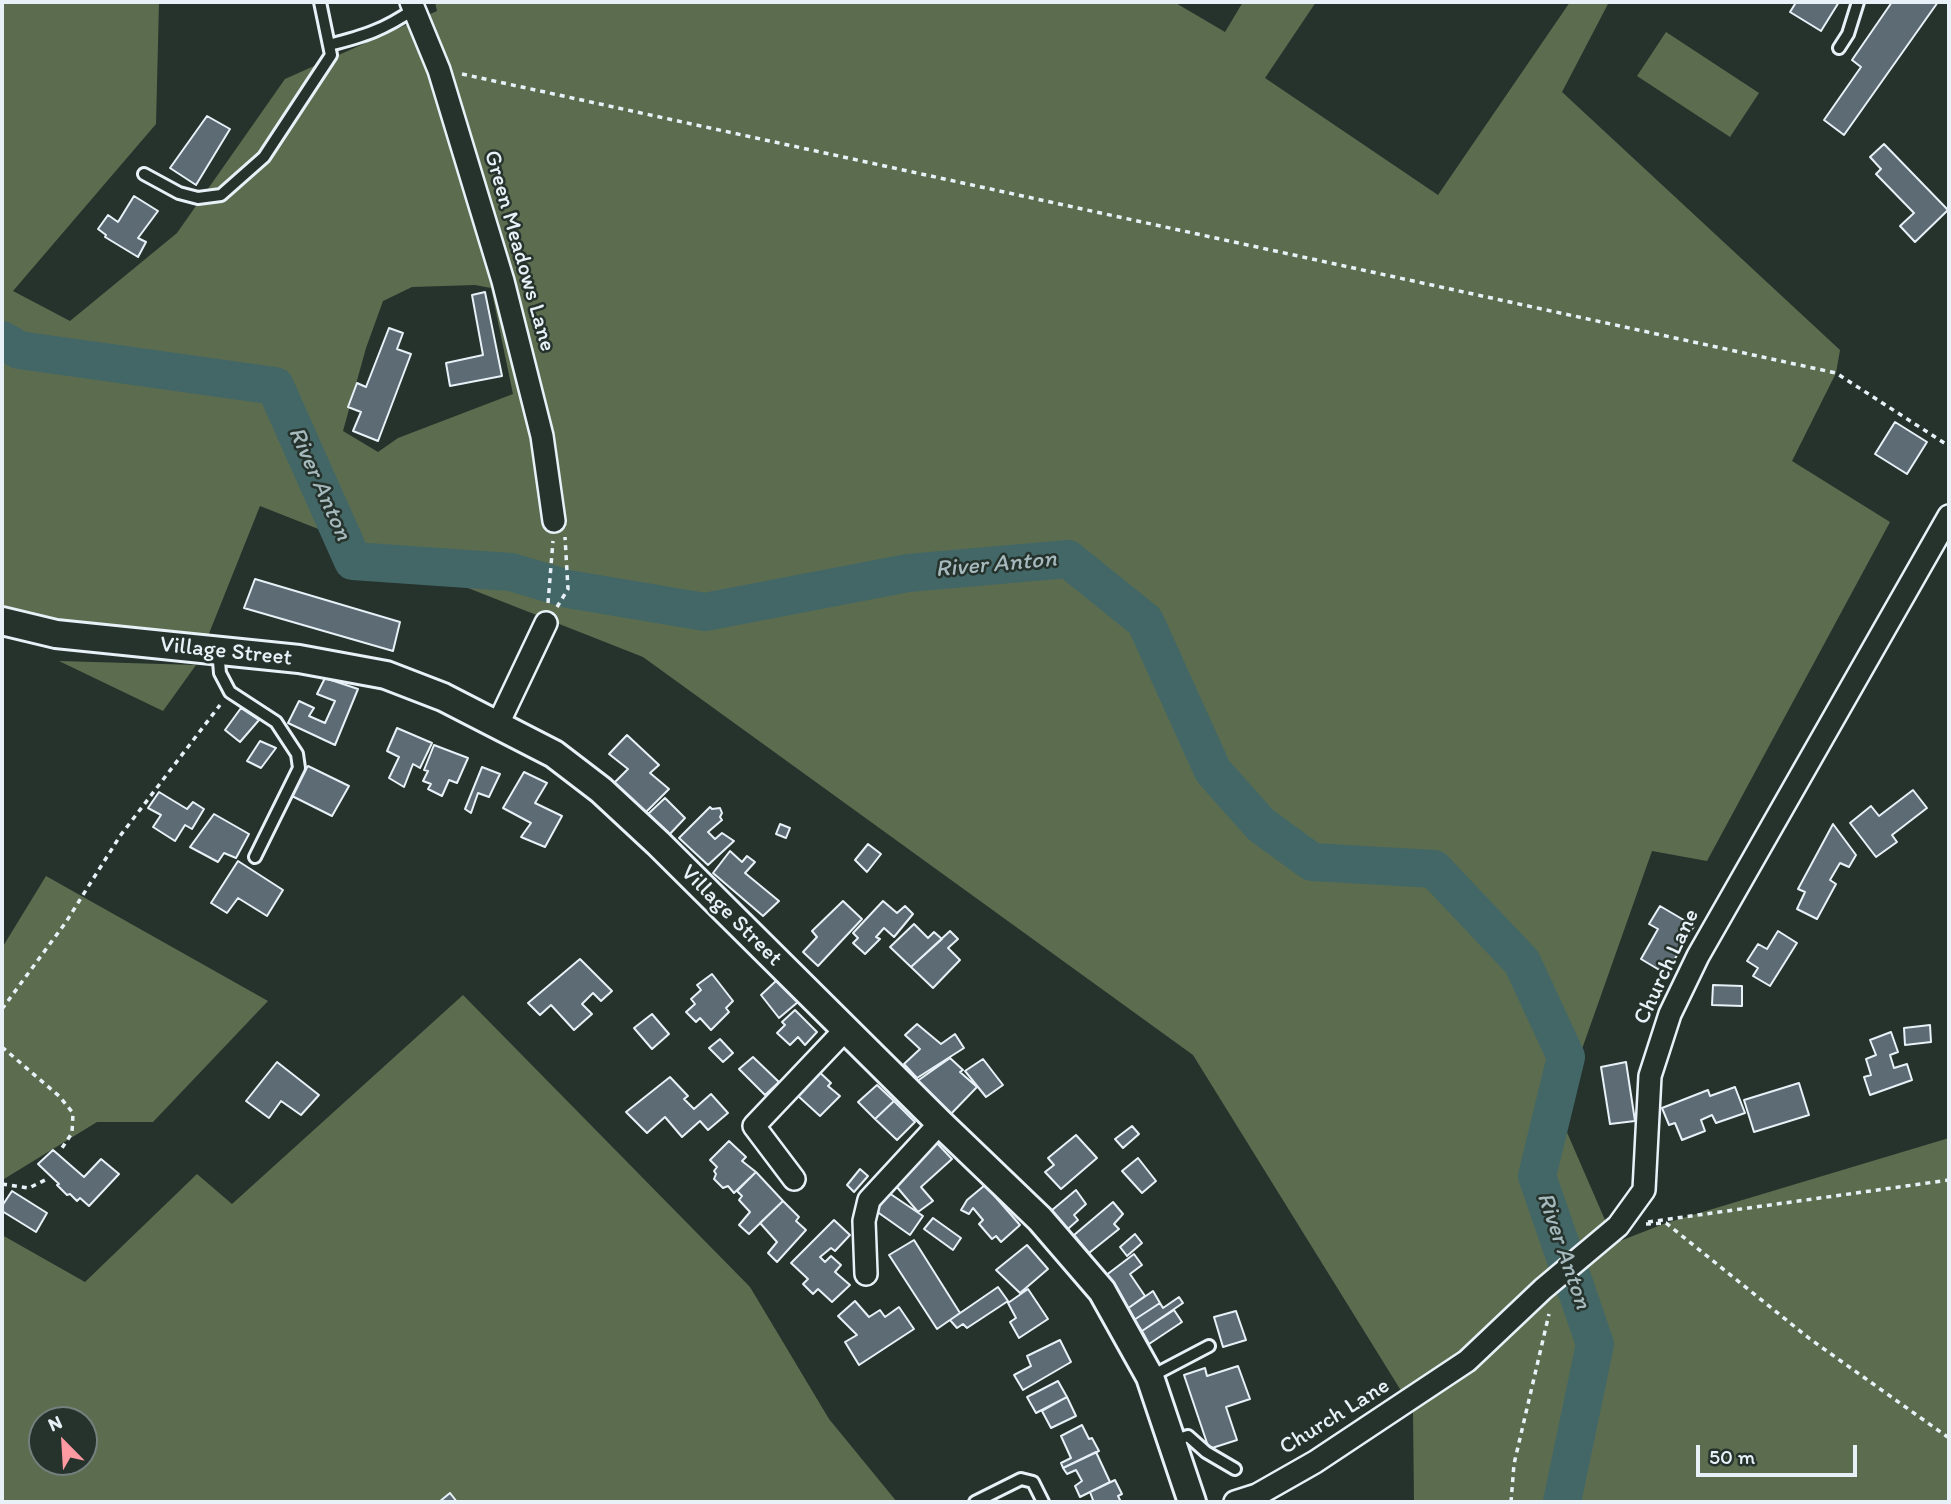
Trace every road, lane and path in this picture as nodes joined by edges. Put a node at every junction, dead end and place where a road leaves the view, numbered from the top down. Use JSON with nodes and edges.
{"nodes":[{"id":1,"x":320,"y":2,"type":"edge"},
{"id":2,"x":1858,"y":2,"type":"edge"},
{"id":3,"x":412,"y":5,"type":"edge"},
{"id":4,"x":329,"y":45,"type":"junction"},
{"id":5,"x":1839,"y":48,"type":"dead end"},
{"id":6,"x":439,"y":69,"type":"junction"},
{"id":7,"x":145,"y":174,"type":"dead end"},
{"id":8,"x":1949,"y":446,"type":"edge"},
{"id":9,"x":554,"y":515,"type":"junction"},
{"id":10,"x":1949,"y":516,"type":"edge"},
{"id":11,"x":2,"y":621,"type":"edge"},
{"id":12,"x":546,"y":623,"type":"junction"},
{"id":13,"x":218,"y":650,"type":"junction"},
{"id":14,"x":230,"y":692,"type":"junction"},
{"id":15,"x":498,"y":724,"type":"junction"},
{"id":16,"x":255,"y":857,"type":"dead end"},
{"id":17,"x":2,"y":1009,"type":"edge"},
{"id":18,"x":846,"y":1029,"type":"junction"},
{"id":19,"x":2,"y":1047,"type":"edge"},
{"id":20,"x":940,"y":1123,"type":"junction"},
{"id":21,"x":62,"y":1148,"type":"dead end"},
{"id":22,"x":45,"y":1180,"type":"dead end"},
{"id":23,"x":793,"y":1180,"type":"dead end"},
{"id":24,"x":1949,"y":1180,"type":"edge"},
{"id":25,"x":2,"y":1184,"type":"edge"},
{"id":26,"x":1618,"y":1226,"type":"junction"},
{"id":27,"x":866,"y":1273,"type":"dead end"},
{"id":28,"x":1543,"y":1289,"type":"junction"},
{"id":29,"x":1209,"y":1346,"type":"dead end"},
{"id":30,"x":1150,"y":1377,"type":"junction"},
{"id":31,"x":1949,"y":1438,"type":"edge"},
{"id":32,"x":1170,"y":1442,"type":"junction"},
{"id":33,"x":1235,"y":1469,"type":"dead end"},
{"id":34,"x":975,"y":1502,"type":"edge"},
{"id":35,"x":1043,"y":1502,"type":"edge"},
{"id":36,"x":1192,"y":1502,"type":"edge"},
{"id":37,"x":1235,"y":1502,"type":"edge"},
{"id":38,"x":1511,"y":1502,"type":"edge"}],
"edges":[{"from":1,"to":4,"type":"lane"},
{"from":2,"to":5,"type":"lane"},
{"from":3,"to":4,"type":"lane"},
{"from":3,"to":6,"type":"street","name":"Green Meadows Lane"},
{"from":4,"to":7,"type":"lane"},
{"from":6,"to":8,"type":"path"},
{"from":6,"to":9,"type":"street","name":"Green Meadows Lane"},
{"from":9,"to":12,"type":"path"},
{"from":9,"to":12,"type":"path"},
{"from":10,"to":26,"type":"street","name":"Church Lane"},
{"from":11,"to":13,"type":"street","name":"Village Street"},
{"from":12,"to":15,"type":"street"},
{"from":13,"to":14,"type":"lane"},
{"from":13,"to":15,"type":"street","name":"Village Street"},
{"from":14,"to":16,"type":"lane"},
{"from":14,"to":17,"type":"path"},
{"from":15,"to":18,"type":"street","name":"Village Street"},
{"from":18,"to":20,"type":"street","name":"Village Street"},
{"from":18,"to":23,"type":"street"},
{"from":19,"to":21,"type":"path"},
{"from":20,"to":27,"type":"street"},
{"from":20,"to":30,"type":"street","name":"Village Street"},
{"from":22,"to":25,"type":"path"},
{"from":24,"to":26,"type":"path"},
{"from":26,"to":28,"type":"street","name":"Church Lane"},
{"from":26,"to":31,"type":"path"},
{"from":28,"to":37,"type":"street","name":"Church Lane"},
{"from":28,"to":38,"type":"path"},
{"from":29,"to":30,"type":"lane"},
{"from":30,"to":32,"type":"street","name":"Village Street"},
{"from":32,"to":33,"type":"lane"},
{"from":32,"to":36,"type":"street","name":"Village Street"},
{"from":34,"to":35,"type":"lane"}]}
